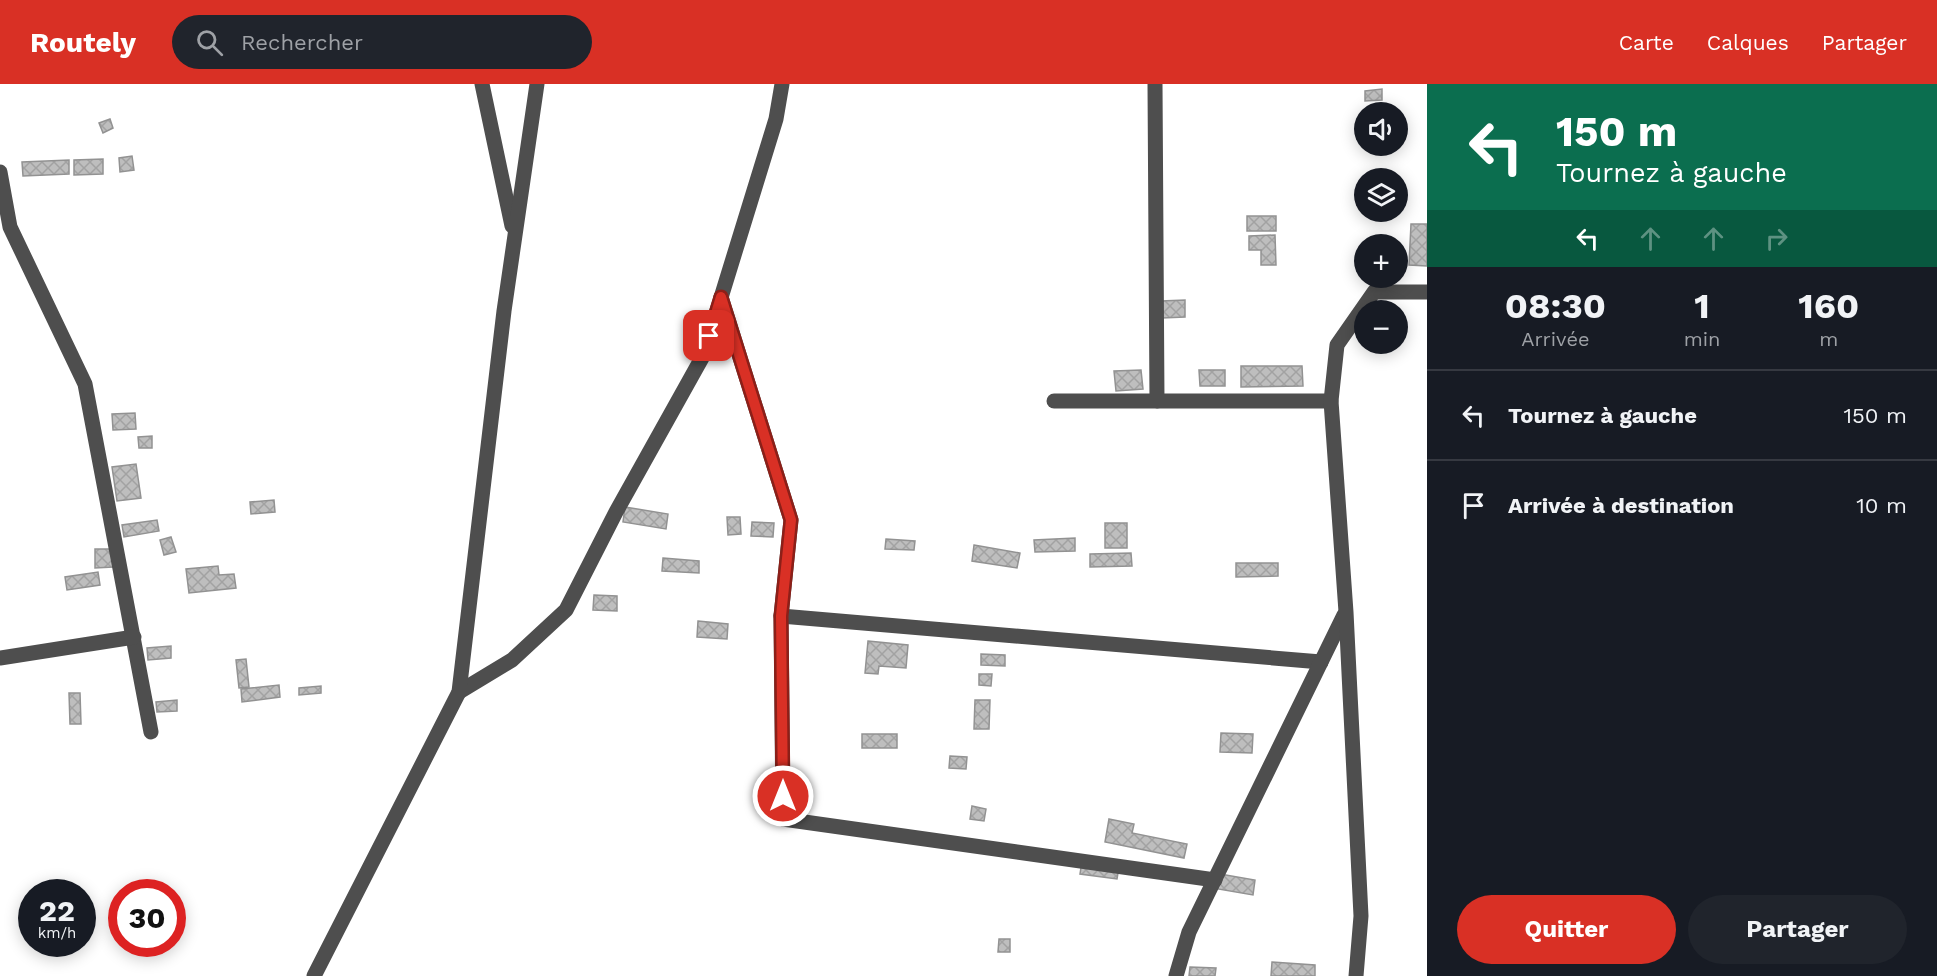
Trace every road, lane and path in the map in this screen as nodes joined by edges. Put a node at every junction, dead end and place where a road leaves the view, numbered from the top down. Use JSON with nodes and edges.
{"nodes":[{"id":1,"x":482,"y":84,"type":"edge"},
{"id":2,"x":537,"y":84,"type":"edge"},
{"id":3,"x":782,"y":84,"type":"edge"},
{"id":4,"x":1155,"y":84,"type":"edge"},
{"id":5,"x":0,"y":172,"type":"edge"},
{"id":6,"x":514,"y":238,"type":"junction"},
{"id":7,"x":1427,"y":292,"type":"edge"},
{"id":8,"x":721,"y":297,"type":"junction"},
{"id":9,"x":1054,"y":401,"type":"dead end"},
{"id":10,"x":1157,"y":401,"type":"junction"},
{"id":11,"x":1331,"y":401,"type":"junction"},
{"id":12,"x":1346,"y":612,"type":"junction"},
{"id":13,"x":781,"y":616,"type":"junction"},
{"id":14,"x":134,"y":637,"type":"junction"},
{"id":15,"x":0,"y":658,"type":"edge"},
{"id":16,"x":1321,"y":662,"type":"junction"},
{"id":17,"x":459,"y":692,"type":"junction"},
{"id":18,"x":151,"y":732,"type":"dead end"},
{"id":19,"x":1215,"y":880,"type":"junction"},
{"id":20,"x":314,"y":976,"type":"edge"},
{"id":21,"x":1176,"y":976,"type":"edge"},
{"id":22,"x":1356,"y":976,"type":"edge"}],
"edges":[{"from":1,"to":6,"type":"street"},
{"from":2,"to":6,"type":"street"},
{"from":3,"to":8,"type":"street"},
{"from":4,"to":10,"type":"street"},
{"from":5,"to":14,"type":"street"},
{"from":6,"to":17,"type":"street"},
{"from":7,"to":11,"type":"street"},
{"from":8,"to":13,"type":"street"},
{"from":8,"to":17,"type":"street"},
{"from":9,"to":10,"type":"street"},
{"from":10,"to":11,"type":"street"},
{"from":11,"to":12,"type":"street"},
{"from":12,"to":16,"type":"street"},
{"from":12,"to":22,"type":"street"},
{"from":13,"to":16,"type":"street"},
{"from":13,"to":19,"type":"street"},
{"from":14,"to":15,"type":"street"},
{"from":14,"to":18,"type":"street"},
{"from":16,"to":19,"type":"street"},
{"from":17,"to":20,"type":"street"},
{"from":19,"to":21,"type":"street"}]}
